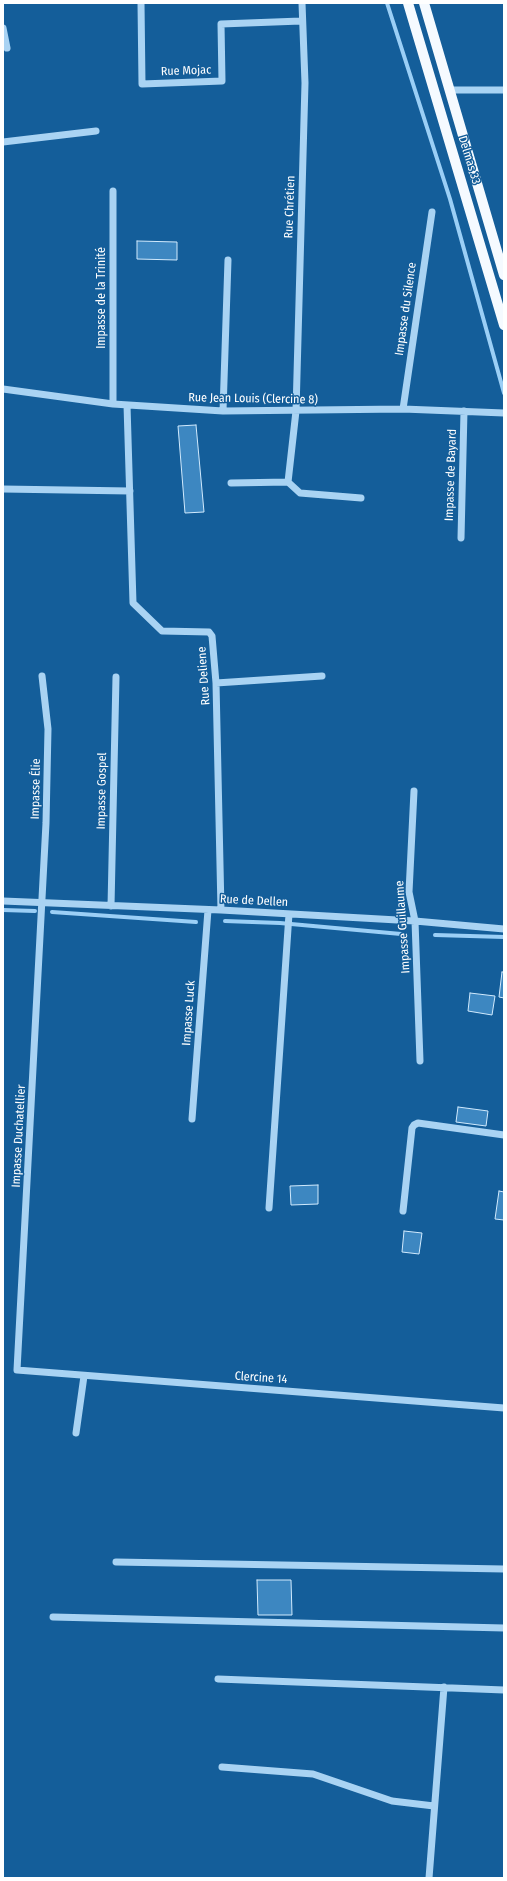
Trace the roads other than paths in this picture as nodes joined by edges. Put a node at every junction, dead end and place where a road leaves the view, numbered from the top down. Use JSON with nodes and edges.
{"nodes":[{"id":1,"x":141,"y":3,"type":"edge"},
{"id":2,"x":302,"y":3,"type":"edge"},
{"id":3,"x":408,"y":3,"type":"edge"},
{"id":4,"x":424,"y":3,"type":"edge"},
{"id":5,"x":302,"y":20,"type":"junction"},
{"id":6,"x":3,"y":28,"type":"edge"},
{"id":7,"x":7,"y":48,"type":"dead end"},
{"id":8,"x":451,"y":90,"type":"junction"},
{"id":9,"x":504,"y":90,"type":"edge"},
{"id":10,"x":96,"y":131,"type":"dead end"},
{"id":11,"x":3,"y":142,"type":"edge"},
{"id":12,"x":113,"y":191,"type":"dead end"},
{"id":13,"x":432,"y":212,"type":"dead end"},
{"id":14,"x":228,"y":260,"type":"dead end"},
{"id":15,"x":504,"y":275,"type":"edge"},
{"id":16,"x":504,"y":325,"type":"edge"},
{"id":17,"x":3,"y":389,"type":"edge"},
{"id":18,"x":112,"y":404,"type":"junction"},
{"id":19,"x":127,"y":405,"type":"junction"},
{"id":20,"x":403,"y":409,"type":"junction"},
{"id":21,"x":223,"y":411,"type":"junction"},
{"id":22,"x":296,"y":411,"type":"junction"},
{"id":23,"x":464,"y":411,"type":"junction"},
{"id":24,"x":504,"y":413,"type":"edge"},
{"id":25,"x":288,"y":482,"type":"junction"},
{"id":26,"x":231,"y":483,"type":"dead end"},
{"id":27,"x":3,"y":489,"type":"edge"},
{"id":28,"x":130,"y":491,"type":"junction"},
{"id":29,"x":361,"y":498,"type":"dead end"},
{"id":30,"x":461,"y":538,"type":"dead end"},
{"id":31,"x":42,"y":676,"type":"dead end"},
{"id":32,"x":322,"y":676,"type":"dead end"},
{"id":33,"x":116,"y":677,"type":"dead end"},
{"id":34,"x":216,"y":682,"type":"junction"},
{"id":35,"x":414,"y":791,"type":"dead end"},
{"id":36,"x":3,"y":901,"type":"edge"},
{"id":37,"x":42,"y":903,"type":"junction"},
{"id":38,"x":110,"y":906,"type":"junction"},
{"id":39,"x":208,"y":910,"type":"junction"},
{"id":40,"x":221,"y":910,"type":"junction"},
{"id":41,"x":289,"y":914,"type":"junction"},
{"id":42,"x":415,"y":922,"type":"junction"},
{"id":43,"x":504,"y":929,"type":"edge"},
{"id":44,"x":420,"y":1062,"type":"dead end"},
{"id":45,"x":192,"y":1119,"type":"dead end"},
{"id":46,"x":504,"y":1135,"type":"edge"},
{"id":47,"x":269,"y":1208,"type":"dead end"},
{"id":48,"x":403,"y":1210,"type":"dead end"},
{"id":49,"x":17,"y":1370,"type":"joint"},
{"id":50,"x":84,"y":1376,"type":"junction"},
{"id":51,"x":504,"y":1408,"type":"edge"},
{"id":52,"x":76,"y":1433,"type":"dead end"},
{"id":53,"x":116,"y":1562,"type":"dead end"},
{"id":54,"x":504,"y":1569,"type":"edge"},
{"id":55,"x":53,"y":1616,"type":"dead end"},
{"id":56,"x":504,"y":1628,"type":"edge"},
{"id":57,"x":218,"y":1679,"type":"dead end"},
{"id":58,"x":444,"y":1687,"type":"junction"},
{"id":59,"x":504,"y":1690,"type":"edge"},
{"id":60,"x":222,"y":1767,"type":"dead end"},
{"id":61,"x":434,"y":1806,"type":"junction"},
{"id":62,"x":429,"y":1878,"type":"edge"}],
"edges":[{"from":1,"to":5,"type":"street","name":"Rue Mojac"},
{"from":2,"to":5,"type":"street","name":"Rue Chrétien"},
{"from":3,"to":16,"type":"main road","name":"Delmas 33"},
{"from":4,"to":8,"type":"main road","name":"Delmas 33"},
{"from":5,"to":22,"type":"street","name":"Rue Chrétien"},
{"from":6,"to":7,"type":"street"},
{"from":8,"to":9,"type":"street"},
{"from":8,"to":15,"type":"main road","name":"Delmas 33"},
{"from":10,"to":11,"type":"street"},
{"from":12,"to":18,"type":"street","name":"Impasse de la Trinité"},
{"from":13,"to":20,"type":"street","name":"Impasse du Silence"},
{"from":14,"to":21,"type":"street"},
{"from":17,"to":18,"type":"street","name":"Rue Jean Louis (Clercine 8)"},
{"from":18,"to":19,"type":"street","name":"Rue Jean Louis (Clercine 8)"},
{"from":19,"to":21,"type":"street","name":"Rue Jean Louis (Clercine 8)"},
{"from":19,"to":28,"type":"street","name":"Rue Deliene"},
{"from":20,"to":22,"type":"street","name":"Rue Jean Louis (Clercine 8)"},
{"from":20,"to":23,"type":"street","name":"Rue Jean Louis (Clercine 8)"},
{"from":21,"to":22,"type":"street","name":"Rue Jean Louis (Clercine 8)"},
{"from":22,"to":25,"type":"street","name":"Rue Chrétien"},
{"from":23,"to":24,"type":"street","name":"Rue Jean Louis (Clercine 8)"},
{"from":23,"to":30,"type":"street","name":"Impasse de Bayard"},
{"from":25,"to":26,"type":"street"},
{"from":25,"to":29,"type":"street"},
{"from":27,"to":28,"type":"street"},
{"from":28,"to":34,"type":"street","name":"Rue Deliene"},
{"from":31,"to":37,"type":"street","name":"Impasse Élie"},
{"from":32,"to":34,"type":"street"},
{"from":33,"to":38,"type":"street","name":"Impasse Gospel"},
{"from":34,"to":40,"type":"street","name":"Rue Deliene"},
{"from":35,"to":42,"type":"street","name":"Impasse Guillaume"},
{"from":36,"to":37,"type":"street","name":"Rue de Dellen"},
{"from":37,"to":38,"type":"street","name":"Rue de Dellen"},
{"from":37,"to":49,"type":"street","name":"Impasse Duchatellier"},
{"from":38,"to":39,"type":"street","name":"Rue de Dellen"},
{"from":39,"to":40,"type":"street","name":"Rue de Dellen"},
{"from":39,"to":45,"type":"street","name":"Impasse Luck"},
{"from":40,"to":41,"type":"street","name":"Rue de Dellen"},
{"from":41,"to":42,"type":"street","name":"Rue de Dellen"},
{"from":41,"to":47,"type":"street"},
{"from":42,"to":43,"type":"street","name":"Rue de Dellen"},
{"from":42,"to":44,"type":"street","name":"Impasse Guillaume"},
{"from":46,"to":48,"type":"street"},
{"from":49,"to":50,"type":"street","name":"Clercine 14"},
{"from":50,"to":51,"type":"street","name":"Clercine 14"},
{"from":50,"to":52,"type":"street"},
{"from":53,"to":54,"type":"street"},
{"from":55,"to":56,"type":"street"},
{"from":57,"to":58,"type":"street"},
{"from":58,"to":59,"type":"street"},
{"from":58,"to":61,"type":"street"},
{"from":60,"to":61,"type":"street"},
{"from":61,"to":62,"type":"street"}]}
